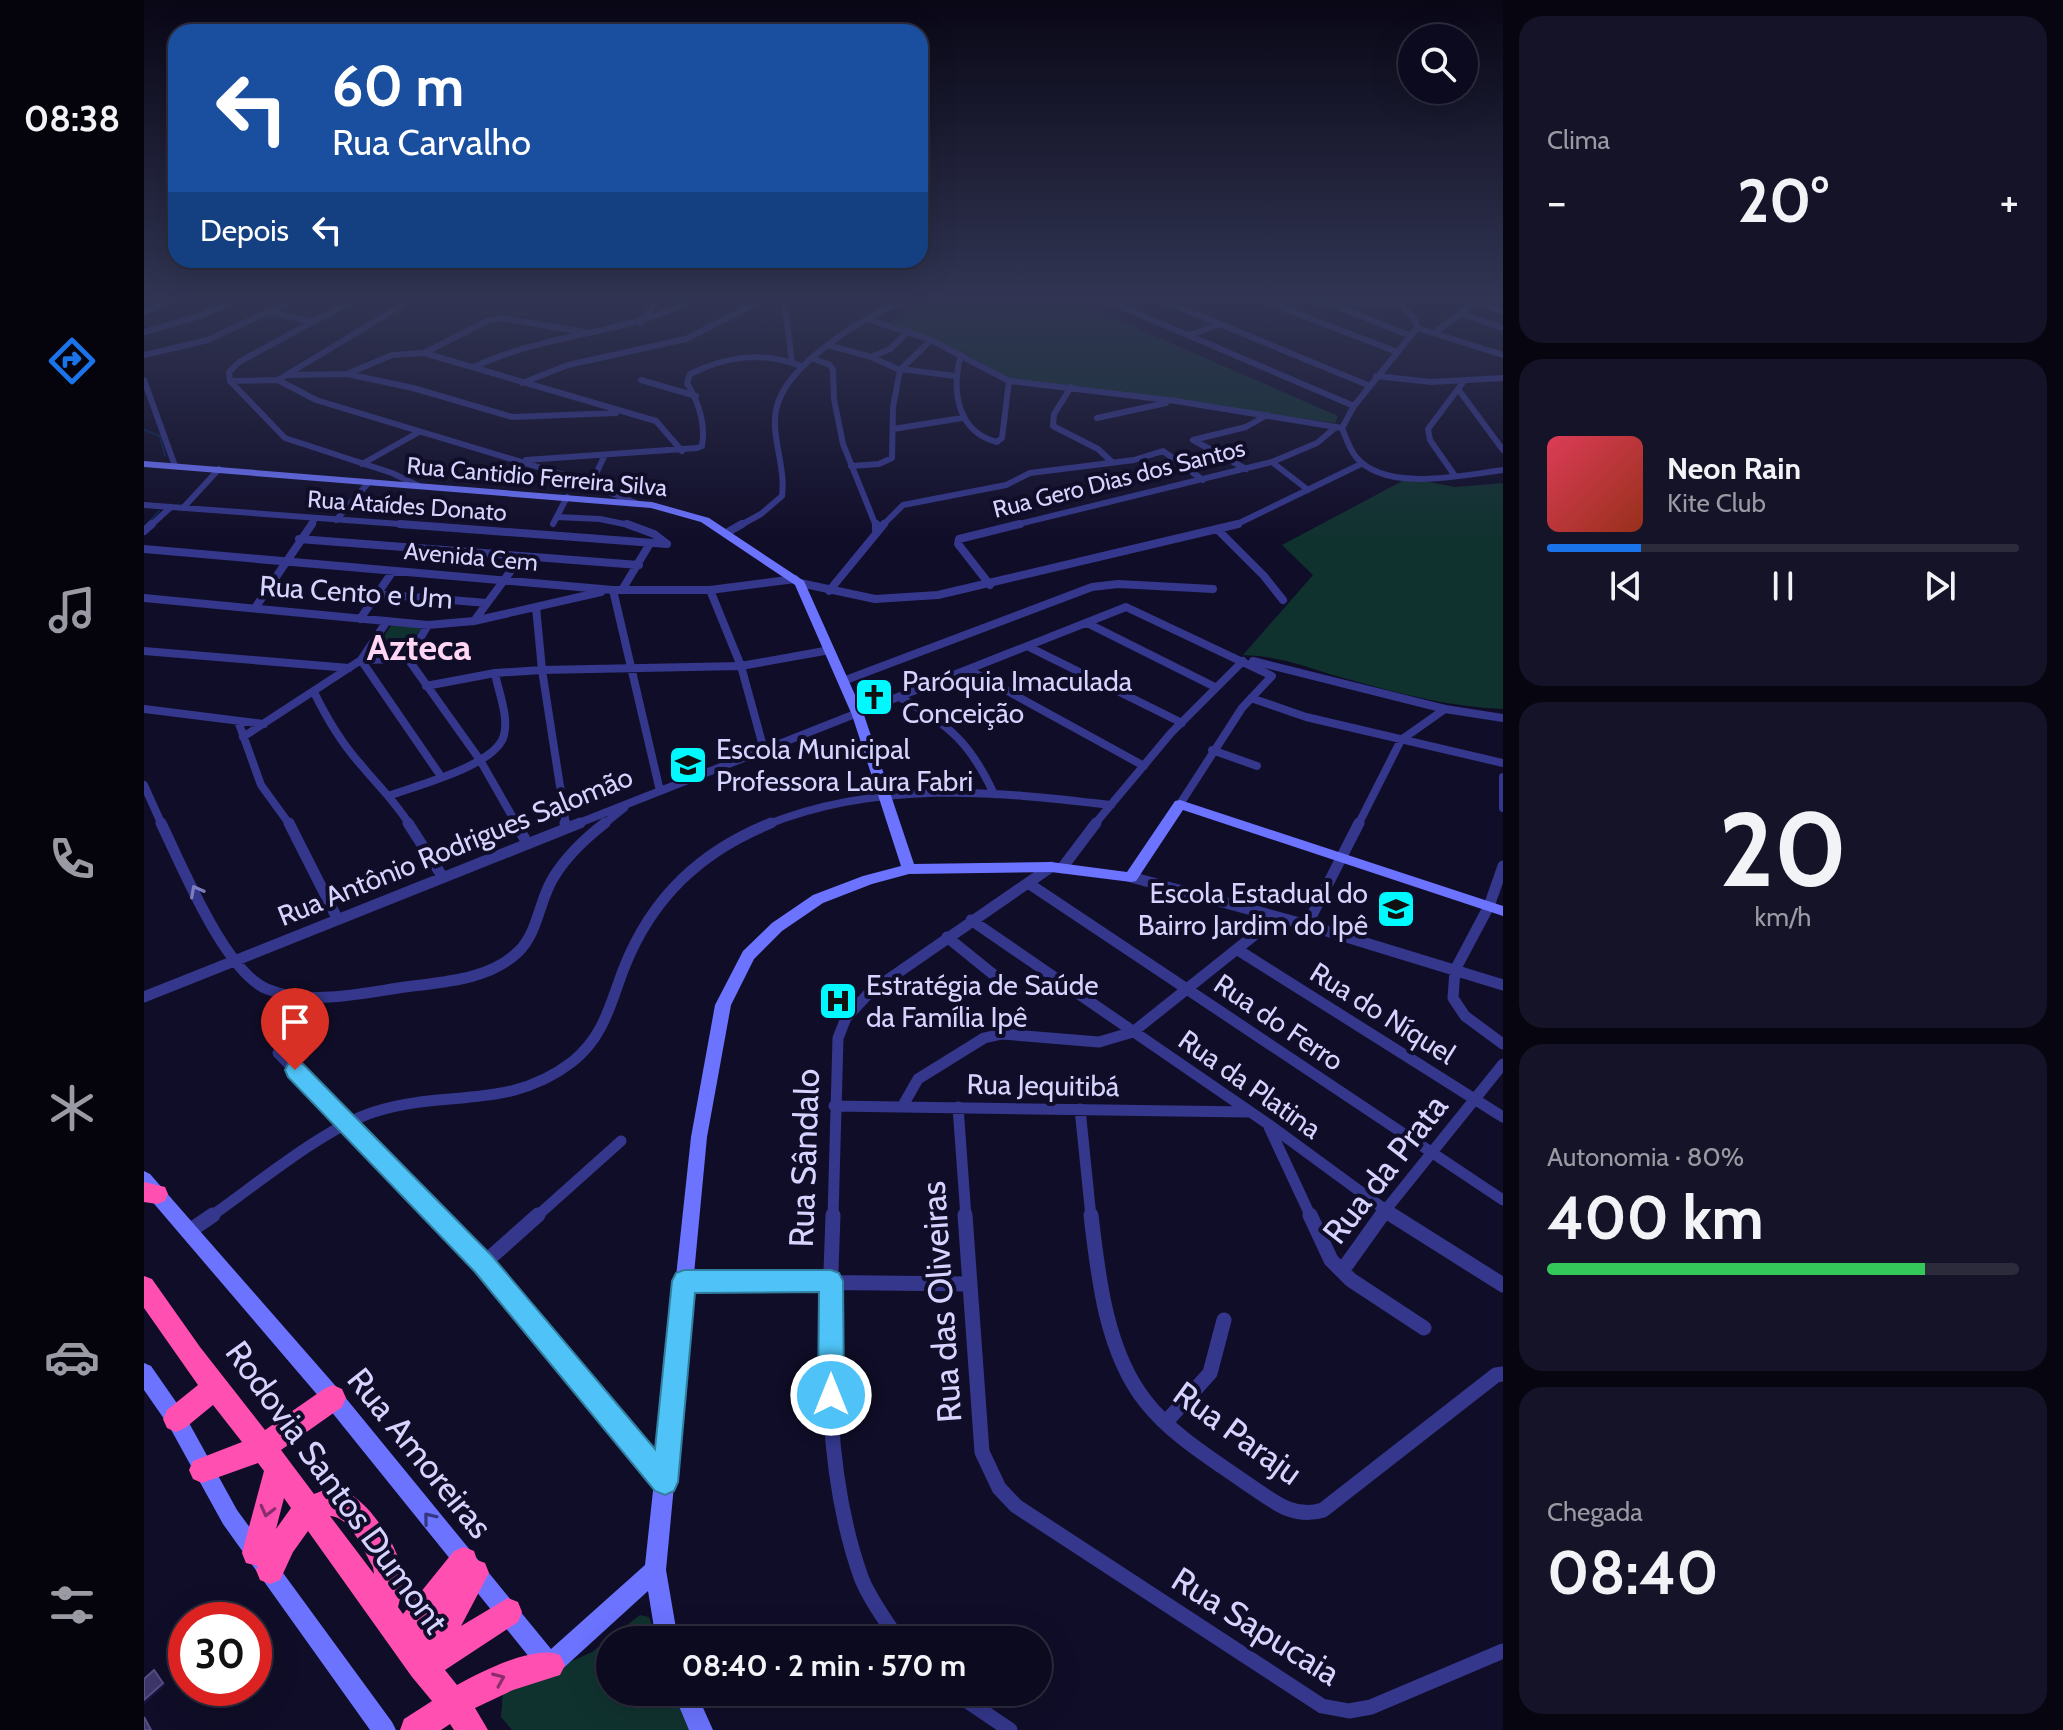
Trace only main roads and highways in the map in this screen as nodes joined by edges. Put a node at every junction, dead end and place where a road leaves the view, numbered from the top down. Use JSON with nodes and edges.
{"nodes":[{"id":1,"x":145,"y":1298,"type":"edge"},
{"id":2,"x":214,"y":1388,"type":"junction"},
{"id":3,"x":333,"y":1398,"type":"road end"},
{"id":4,"x":176,"y":1419,"type":"road end"},
{"id":5,"x":270,"y":1458,"type":"junction"},
{"id":6,"x":202,"y":1470,"type":"road end"},
{"id":7,"x":307,"y":1509,"type":"junction"},
{"id":8,"x":508,"y":1612,"type":"road end"},
{"id":9,"x":402,"y":1638,"type":"junction"},
{"id":10,"x":550,"y":1665,"type":"road end"},
{"id":11,"x":422,"y":1667,"type":"junction"},
{"id":12,"x":452,"y":1703,"type":"junction"},
{"id":13,"x":415,"y":1730,"type":"edge"},
{"id":14,"x":473,"y":1730,"type":"edge"}],
"edges":[{"from":1,"to":2,"type":"highway","name":"Rodovia Santos Dumont"},
{"from":2,"to":4,"type":"highway"},
{"from":2,"to":5,"type":"highway","name":"Rodovia Santos Dumont"},
{"from":3,"to":5,"type":"highway"},
{"from":5,"to":6,"type":"highway"},
{"from":5,"to":7,"type":"highway","name":"Rodovia Santos Dumont"},
{"from":5,"to":7,"type":"highway","one_way":true},
{"from":7,"to":9,"type":"highway","name":"Rodovia Santos Dumont"},
{"from":8,"to":11,"type":"highway"},
{"from":9,"to":11,"type":"highway","name":"Rodovia Santos Dumont"},
{"from":9,"to":11,"type":"highway"},
{"from":12,"to":10,"type":"highway","one_way":true},
{"from":11,"to":12,"type":"highway","name":"Rodovia Santos Dumont"},
{"from":12,"to":13,"type":"highway"},
{"from":12,"to":14,"type":"highway","name":"Rodovia Santos Dumont"}]}
